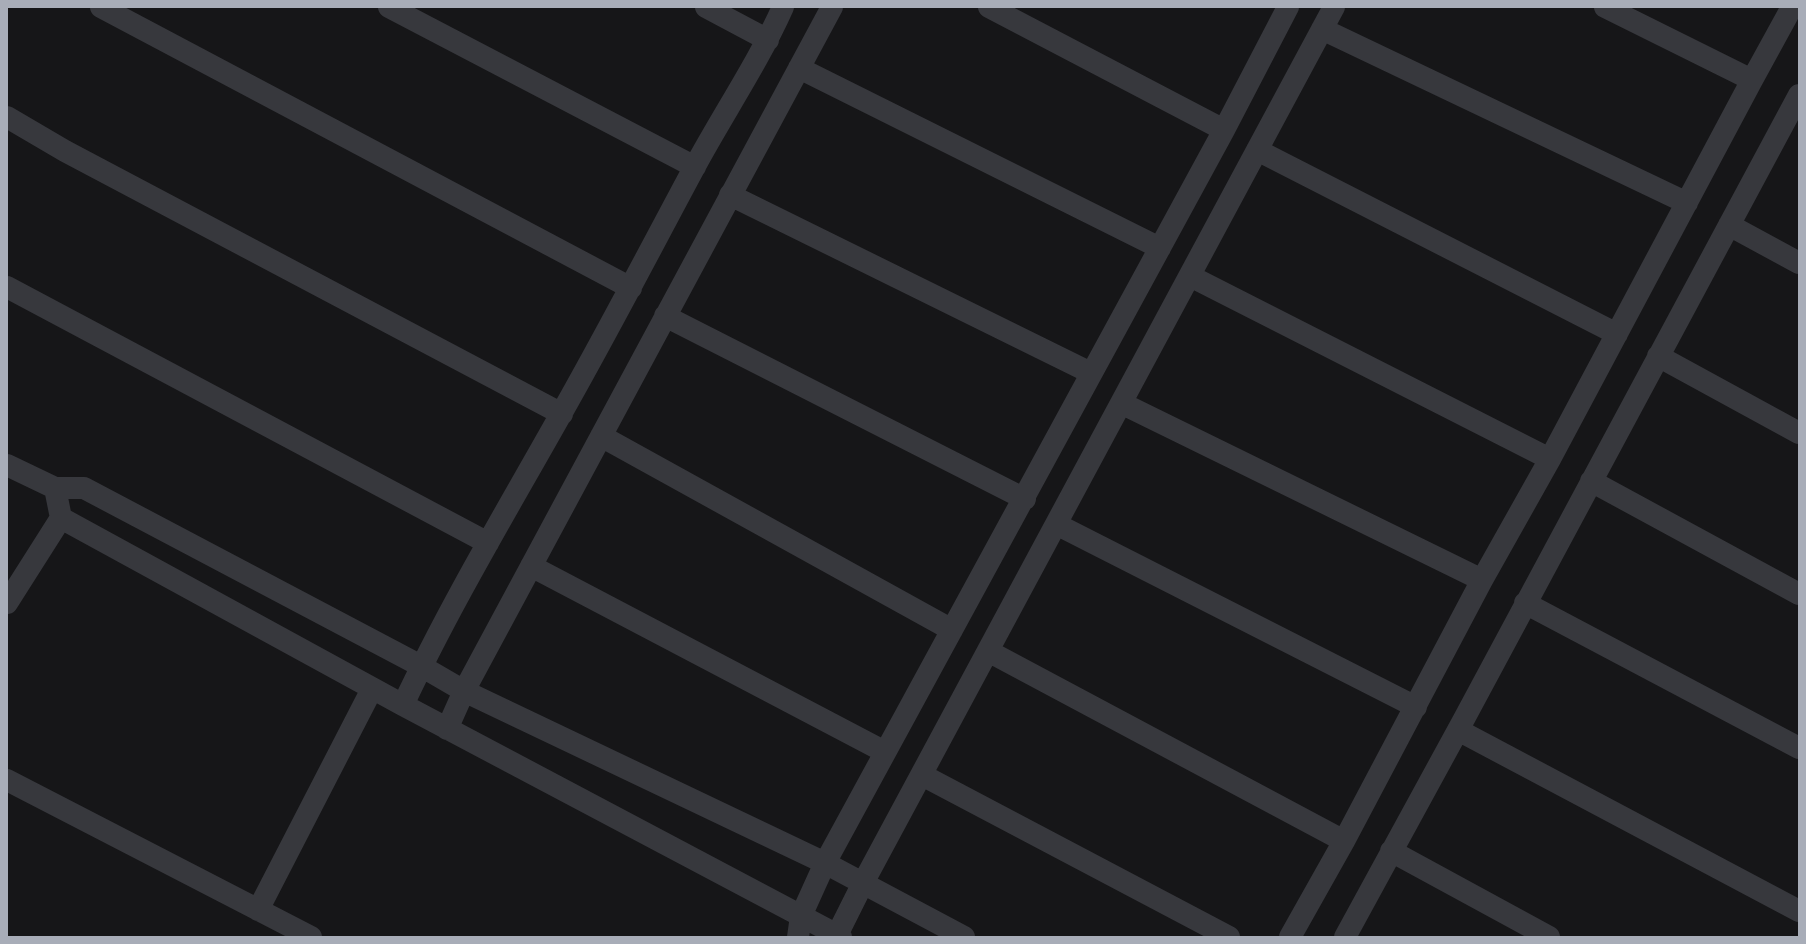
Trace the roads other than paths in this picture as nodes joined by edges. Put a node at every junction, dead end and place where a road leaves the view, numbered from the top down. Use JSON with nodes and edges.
{"nodes":[{"id":1,"x":101,"y":7,"type":"edge"},
{"id":2,"x":389,"y":7,"type":"edge"},
{"id":3,"x":706,"y":7,"type":"edge"},
{"id":4,"x":784,"y":7,"type":"edge"},
{"id":5,"x":832,"y":7,"type":"edge"},
{"id":6,"x":989,"y":7,"type":"edge"},
{"id":7,"x":1288,"y":7,"type":"edge"},
{"id":8,"x":1334,"y":7,"type":"edge"},
{"id":9,"x":1605,"y":7,"type":"edge"},
{"id":10,"x":1792,"y":7,"type":"edge"},
{"id":11,"x":1322,"y":29,"type":"junction"},
{"id":12,"x":768,"y":40,"type":"junction"},
{"id":13,"x":799,"y":68,"type":"junction"},
{"id":14,"x":1752,"y":80,"type":"junction"},
{"id":15,"x":1798,"y":101,"type":"edge"},
{"id":16,"x":7,"y":117,"type":"edge"},
{"id":17,"x":1224,"y":130,"type":"junction"},
{"id":18,"x":1257,"y":150,"type":"junction"},
{"id":19,"x":695,"y":167,"type":"junction"},
{"id":20,"x":730,"y":195,"type":"junction"},
{"id":21,"x":1687,"y":203,"type":"junction"},
{"id":22,"x":1728,"y":225,"type":"junction"},
{"id":23,"x":1160,"y":248,"type":"junction"},
{"id":24,"x":1799,"y":263,"type":"edge"},
{"id":25,"x":1190,"y":276,"type":"junction"},
{"id":26,"x":7,"y":287,"type":"edge"},
{"id":27,"x":631,"y":288,"type":"junction"},
{"id":28,"x":665,"y":316,"type":"junction"},
{"id":29,"x":1617,"y":334,"type":"junction"},
{"id":30,"x":1658,"y":356,"type":"junction"},
{"id":31,"x":1091,"y":373,"type":"junction"},
{"id":32,"x":1121,"y":403,"type":"junction"},
{"id":33,"x":562,"y":414,"type":"junction"},
{"id":34,"x":1799,"y":433,"type":"edge"},
{"id":35,"x":601,"y":436,"type":"junction"},
{"id":36,"x":1550,"y":459,"type":"junction"},
{"id":37,"x":7,"y":465,"type":"edge"},
{"id":38,"x":1591,"y":481,"type":"junction"},
{"id":39,"x":55,"y":488,"type":"junction"},
{"id":40,"x":1025,"y":499,"type":"junction"},
{"id":41,"x":61,"y":518,"type":"junction"},
{"id":42,"x":1056,"y":524,"type":"junction"},
{"id":43,"x":488,"y":543,"type":"junction"},
{"id":44,"x":531,"y":566,"type":"junction"},
{"id":45,"x":1482,"y":580,"type":"junction"},
{"id":46,"x":1799,"y":594,"type":"edge"},
{"id":47,"x":7,"y":603,"type":"edge"},
{"id":48,"x":1525,"y":603,"type":"junction"},
{"id":49,"x":952,"y":630,"type":"junction"},
{"id":50,"x":988,"y":651,"type":"junction"},
{"id":51,"x":422,"y":666,"type":"junction"},
{"id":52,"x":372,"y":689,"type":"junction"},
{"id":53,"x":464,"y":691,"type":"junction"},
{"id":54,"x":403,"y":705,"type":"junction"},
{"id":55,"x":1416,"y":707,"type":"junction"},
{"id":56,"x":447,"y":729,"type":"junction"},
{"id":57,"x":1458,"y":730,"type":"junction"},
{"id":58,"x":1799,"y":748,"type":"edge"},
{"id":59,"x":886,"y":752,"type":"junction"},
{"id":60,"x":922,"y":775,"type":"junction"},
{"id":61,"x":7,"y":780,"type":"edge"},
{"id":62,"x":1344,"y":841,"type":"junction"},
{"id":63,"x":1391,"y":851,"type":"junction"},
{"id":64,"x":825,"y":863,"type":"junction"},
{"id":65,"x":863,"y":883,"type":"junction"},
{"id":66,"x":258,"y":910,"type":"junction"},
{"id":67,"x":1799,"y":911,"type":"edge"},
{"id":68,"x":800,"y":926,"type":"edge"},
{"id":69,"x":311,"y":937,"type":"edge"},
{"id":70,"x":838,"y":937,"type":"edge"},
{"id":71,"x":964,"y":937,"type":"edge"},
{"id":72,"x":1228,"y":937,"type":"edge"},
{"id":73,"x":1290,"y":937,"type":"edge"},
{"id":74,"x":1345,"y":937,"type":"edge"},
{"id":75,"x":1549,"y":937,"type":"edge"}],
"edges":[{"from":1,"to":27,"type":"street"},
{"from":2,"to":19,"type":"street"},
{"from":3,"to":12,"type":"street"},
{"from":4,"to":12,"type":"street"},
{"from":5,"to":13,"type":"street"},
{"from":6,"to":17,"type":"street"},
{"from":7,"to":17,"type":"street"},
{"from":8,"to":11,"type":"street"},
{"from":9,"to":14,"type":"street"},
{"from":10,"to":14,"type":"street"},
{"from":11,"to":18,"type":"street"},
{"from":11,"to":21,"type":"street"},
{"from":12,"to":19,"type":"street"},
{"from":13,"to":20,"type":"street"},
{"from":13,"to":23,"type":"street"},
{"from":14,"to":21,"type":"street"},
{"from":15,"to":22,"type":"street"},
{"from":16,"to":33,"type":"street"},
{"from":17,"to":23,"type":"street"},
{"from":18,"to":25,"type":"street"},
{"from":18,"to":29,"type":"street"},
{"from":19,"to":27,"type":"street"},
{"from":20,"to":28,"type":"street"},
{"from":20,"to":31,"type":"street"},
{"from":21,"to":29,"type":"street"},
{"from":22,"to":24,"type":"street"},
{"from":22,"to":30,"type":"street"},
{"from":23,"to":31,"type":"street"},
{"from":25,"to":32,"type":"street"},
{"from":25,"to":36,"type":"street"},
{"from":26,"to":43,"type":"street"},
{"from":27,"to":33,"type":"street"},
{"from":28,"to":35,"type":"street"},
{"from":28,"to":40,"type":"street"},
{"from":29,"to":36,"type":"street"},
{"from":30,"to":34,"type":"street"},
{"from":30,"to":38,"type":"street"},
{"from":31,"to":40,"type":"street"},
{"from":32,"to":42,"type":"street"},
{"from":32,"to":45,"type":"street"},
{"from":33,"to":43,"type":"street"},
{"from":35,"to":44,"type":"street"},
{"from":35,"to":49,"type":"street"},
{"from":36,"to":45,"type":"street"},
{"from":37,"to":39,"type":"street"},
{"from":38,"to":46,"type":"street"},
{"from":38,"to":48,"type":"street"},
{"from":39,"to":41,"type":"street"},
{"from":39,"to":51,"type":"street"},
{"from":40,"to":49,"type":"street"},
{"from":41,"to":47,"type":"street"},
{"from":41,"to":52,"type":"street"},
{"from":42,"to":50,"type":"street"},
{"from":42,"to":55,"type":"street"},
{"from":43,"to":51,"type":"street"},
{"from":44,"to":53,"type":"street"},
{"from":44,"to":59,"type":"street"},
{"from":45,"to":55,"type":"street"},
{"from":48,"to":57,"type":"street"},
{"from":48,"to":58,"type":"street"},
{"from":49,"to":59,"type":"street"},
{"from":50,"to":60,"type":"street"},
{"from":50,"to":62,"type":"street"},
{"from":51,"to":53,"type":"street"},
{"from":51,"to":54,"type":"street"},
{"from":52,"to":54,"type":"street"},
{"from":52,"to":66,"type":"street"},
{"from":53,"to":56,"type":"street"},
{"from":53,"to":64,"type":"street"},
{"from":54,"to":56,"type":"street"},
{"from":55,"to":62,"type":"street"},
{"from":56,"to":68,"type":"street"},
{"from":57,"to":63,"type":"street"},
{"from":57,"to":67,"type":"street"},
{"from":59,"to":64,"type":"street"},
{"from":60,"to":65,"type":"street"},
{"from":60,"to":72,"type":"street"},
{"from":61,"to":66,"type":"street"},
{"from":62,"to":73,"type":"street"},
{"from":63,"to":74,"type":"street"},
{"from":63,"to":75,"type":"street"},
{"from":64,"to":65,"type":"street"},
{"from":64,"to":68,"type":"street"},
{"from":65,"to":70,"type":"street"},
{"from":65,"to":71,"type":"street"},
{"from":66,"to":69,"type":"street"},
{"from":68,"to":70,"type":"street"}]}
